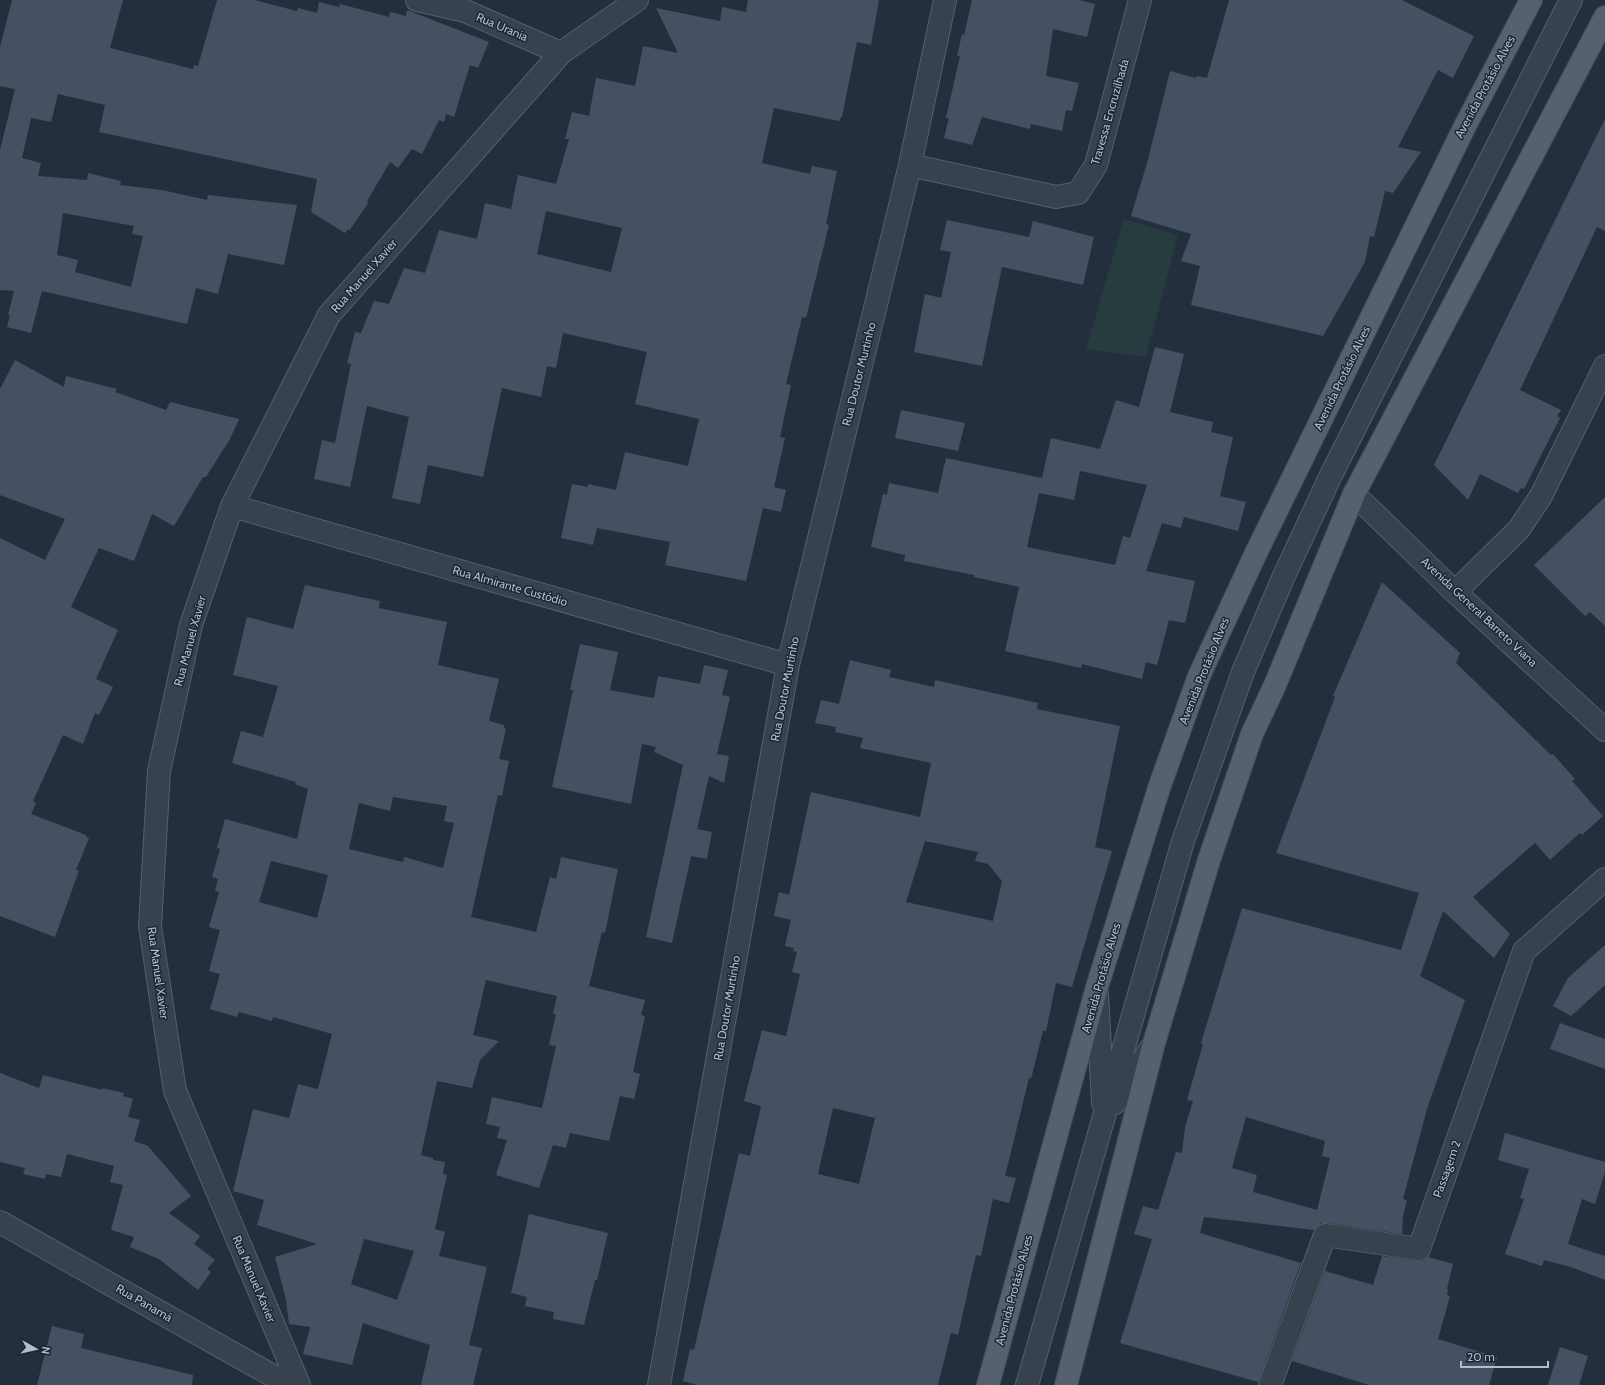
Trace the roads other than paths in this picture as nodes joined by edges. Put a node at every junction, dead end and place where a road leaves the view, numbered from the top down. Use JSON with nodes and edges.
{"nodes":[{"id":1,"x":417,"y":0,"type":"edge"},
{"id":2,"x":637,"y":0,"type":"edge"},
{"id":3,"x":945,"y":0,"type":"edge"},
{"id":4,"x":1140,"y":0,"type":"edge"},
{"id":5,"x":1531,"y":0,"type":"edge"},
{"id":6,"x":1571,"y":0,"type":"edge"},
{"id":7,"x":1605,"y":17,"type":"edge"},
{"id":8,"x":561,"y":53,"type":"junction"},
{"id":9,"x":910,"y":165,"type":"junction"},
{"id":10,"x":1605,"y":366,"type":"edge"},
{"id":11,"x":1354,"y":494,"type":"junction"},
{"id":12,"x":232,"y":506,"type":"junction"},
{"id":13,"x":1455,"y":592,"type":"junction"},
{"id":14,"x":788,"y":665,"type":"junction"},
{"id":15,"x":1605,"y":730,"type":"edge"},
{"id":16,"x":1605,"y":879,"type":"edge"},
{"id":17,"x":1097,"y":988,"type":"junction"},
{"id":18,"x":1154,"y":1043,"type":"junction"},
{"id":19,"x":1103,"y":1120,"type":"junction"},
{"id":20,"x":0,"y":1222,"type":"edge"},
{"id":21,"x":289,"y":1385,"type":"edge"},
{"id":22,"x":299,"y":1385,"type":"edge"},
{"id":23,"x":659,"y":1385,"type":"edge"},
{"id":24,"x":988,"y":1385,"type":"edge"},
{"id":25,"x":1027,"y":1385,"type":"edge"},
{"id":26,"x":1066,"y":1385,"type":"edge"},
{"id":27,"x":1270,"y":1385,"type":"edge"}],
"edges":[{"from":1,"to":8,"type":"street","name":"Rua Urania"},
{"from":2,"to":8,"type":"street","name":"Rua Manuel Xavier"},
{"from":3,"to":9,"type":"street","name":"Rua Doutor Murtinho"},
{"from":4,"to":9,"type":"street","name":"Travessa Encruzilhada"},
{"from":5,"to":17,"type":"main road","name":"Avenida Protásio Alves"},
{"from":6,"to":19,"type":"street"},
{"from":7,"to":11,"type":"main road"},
{"from":8,"to":12,"type":"street","name":"Rua Manuel Xavier"},
{"from":9,"to":14,"type":"street","name":"Rua Doutor Murtinho"},
{"from":10,"to":13,"type":"street"},
{"from":11,"to":13,"type":"street","name":"Avenida General Barreto Viana"},
{"from":11,"to":18,"type":"main road"},
{"from":12,"to":14,"type":"street","name":"Rua Almirante Custódio"},
{"from":12,"to":22,"type":"street","name":"Rua Manuel Xavier"},
{"from":13,"to":15,"type":"street","name":"Avenida General Barreto Viana"},
{"from":14,"to":23,"type":"street","name":"Rua Doutor Murtinho"},
{"from":16,"to":27,"type":"street","name":"Passagem 2"},
{"from":17,"to":19,"type":"street"},
{"from":17,"to":24,"type":"main road","name":"Avenida Protásio Alves"},
{"from":18,"to":19,"type":"street"},
{"from":18,"to":26,"type":"main road"},
{"from":19,"to":25,"type":"street"},
{"from":20,"to":21,"type":"street","name":"Rua Panamá"}]}
